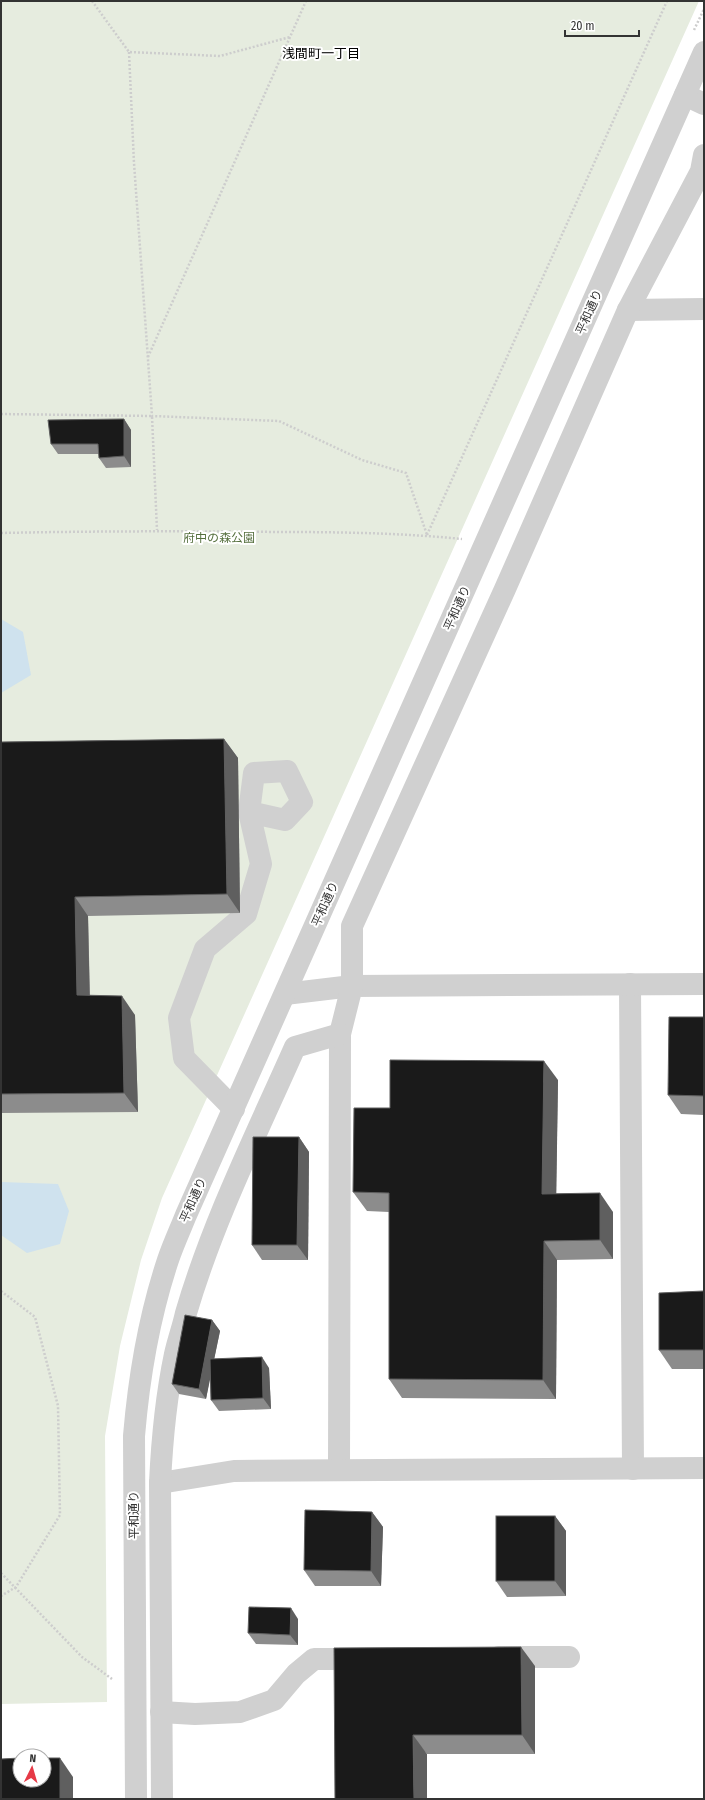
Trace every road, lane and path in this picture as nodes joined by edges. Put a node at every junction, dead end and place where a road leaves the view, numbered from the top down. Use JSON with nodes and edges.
{"nodes":[{"id":1,"x":92,"y":1,"type":"edge"},
{"id":2,"x":306,"y":1,"type":"edge"},
{"id":3,"x":667,"y":1,"type":"edge"},
{"id":4,"x":290,"y":37,"type":"junction"},
{"id":5,"x":129,"y":52,"type":"junction"},
{"id":6,"x":704,"y":52,"type":"edge"},
{"id":7,"x":694,"y":100,"type":"edge"},
{"id":8,"x":704,"y":155,"type":"edge"},
{"id":9,"x":704,"y":308,"type":"edge"},
{"id":10,"x":628,"y":310,"type":"junction"},
{"id":11,"x":148,"y":357,"type":"junction"},
{"id":12,"x":1,"y":414,"type":"edge"},
{"id":13,"x":152,"y":416,"type":"junction"},
{"id":14,"x":157,"y":530,"type":"junction"},
{"id":15,"x":1,"y":533,"type":"edge"},
{"id":16,"x":427,"y":535,"type":"junction"},
{"id":17,"x":487,"y":541,"type":"junction"},
{"id":18,"x":248,"y":812,"type":"dead end"},
{"id":19,"x":630,"y":984,"type":"junction"},
{"id":20,"x":704,"y":984,"type":"edge"},
{"id":21,"x":352,"y":986,"type":"junction"},
{"id":22,"x":285,"y":994,"type":"junction"},
{"id":23,"x":340,"y":1034,"type":"junction"},
{"id":24,"x":234,"y":1109,"type":"junction"},
{"id":25,"x":1,"y":1291,"type":"edge"},
{"id":26,"x":704,"y":1468,"type":"edge"},
{"id":27,"x":633,"y":1469,"type":"junction"},
{"id":28,"x":339,"y":1470,"type":"junction"},
{"id":29,"x":160,"y":1483,"type":"junction"},
{"id":30,"x":1,"y":1573,"type":"edge"},
{"id":31,"x":16,"y":1587,"type":"junction"},
{"id":32,"x":1,"y":1596,"type":"edge"},
{"id":33,"x":569,"y":1657,"type":"dead end"},
{"id":34,"x":386,"y":1658,"type":"edge"},
{"id":35,"x":482,"y":1658,"type":"edge"},
{"id":36,"x":135,"y":1696,"type":"junction"},
{"id":37,"x":161,"y":1712,"type":"junction"},
{"id":38,"x":136,"y":1799,"type":"edge"},
{"id":39,"x":162,"y":1799,"type":"edge"}],
"edges":[{"from":1,"to":5,"type":"path"},
{"from":2,"to":4,"type":"path"},
{"from":3,"to":16,"type":"path"},
{"from":4,"to":5,"type":"path"},
{"from":4,"to":11,"type":"path"},
{"from":5,"to":11,"type":"path"},
{"from":6,"to":7,"type":"street","name":"平和通り"},
{"from":7,"to":17,"type":"street","name":"平和通り"},
{"from":8,"to":10,"type":"street"},
{"from":9,"to":10,"type":"street"},
{"from":10,"to":21,"type":"street"},
{"from":11,"to":13,"type":"path"},
{"from":12,"to":13,"type":"path"},
{"from":13,"to":14,"type":"path"},
{"from":13,"to":16,"type":"path"},
{"from":14,"to":15,"type":"path"},
{"from":14,"to":16,"type":"path"},
{"from":16,"to":17,"type":"path"},
{"from":17,"to":22,"type":"street","name":"平和通り"},
{"from":18,"to":24,"type":"street"},
{"from":19,"to":20,"type":"street"},
{"from":19,"to":21,"type":"street"},
{"from":19,"to":27,"type":"street"},
{"from":21,"to":22,"type":"street"},
{"from":21,"to":23,"type":"street"},
{"from":22,"to":24,"type":"street","name":"平和通り"},
{"from":23,"to":28,"type":"street"},
{"from":23,"to":29,"type":"street"},
{"from":24,"to":36,"type":"street","name":"平和通り"},
{"from":25,"to":31,"type":"path"},
{"from":26,"to":27,"type":"street"},
{"from":27,"to":28,"type":"street"},
{"from":28,"to":29,"type":"street"},
{"from":29,"to":37,"type":"street"},
{"from":30,"to":31,"type":"path"},
{"from":31,"to":32,"type":"path"},
{"from":31,"to":36,"type":"path"},
{"from":33,"to":35,"type":"street"},
{"from":34,"to":37,"type":"street"},
{"from":36,"to":38,"type":"street","name":"平和通り"},
{"from":37,"to":39,"type":"street"}]}
